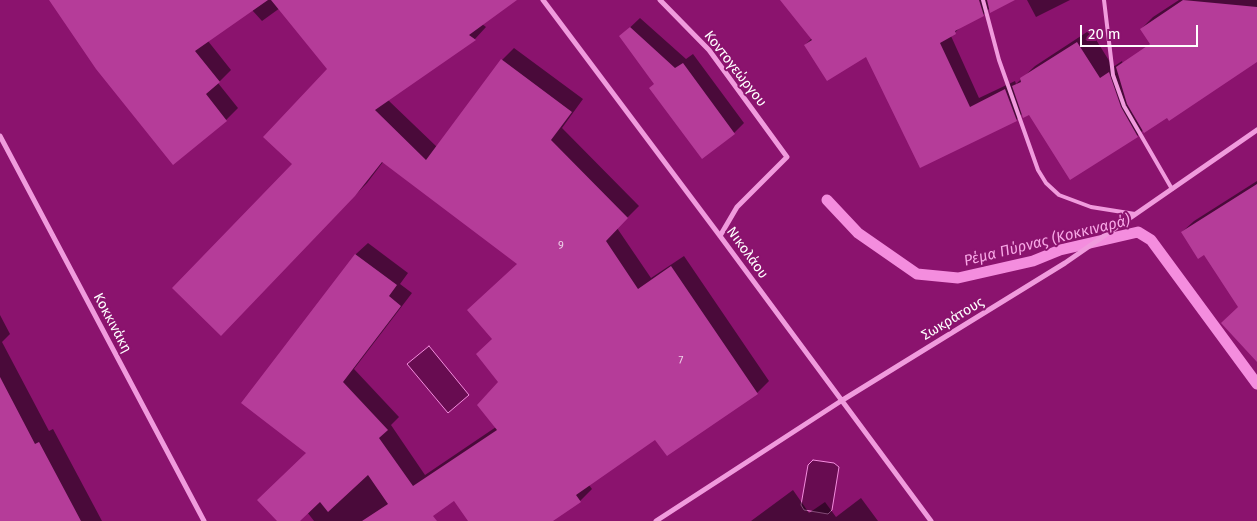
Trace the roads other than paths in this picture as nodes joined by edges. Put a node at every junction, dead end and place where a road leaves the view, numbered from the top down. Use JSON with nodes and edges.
{"nodes":[{"id":1,"x":543,"y":0,"type":"edge"},
{"id":2,"x":660,"y":0,"type":"edge"},
{"id":3,"x":983,"y":0,"type":"edge"},
{"id":4,"x":1104,"y":0,"type":"edge"},
{"id":5,"x":1257,"y":130,"type":"edge"},
{"id":6,"x":0,"y":136,"type":"edge"},
{"id":7,"x":1172,"y":189,"type":"junction"},
{"id":8,"x":1135,"y":214,"type":"junction"},
{"id":9,"x":720,"y":236,"type":"junction"},
{"id":10,"x":841,"y":401,"type":"junction"},
{"id":11,"x":204,"y":521,"type":"edge"},
{"id":12,"x":656,"y":521,"type":"edge"},
{"id":13,"x":931,"y":521,"type":"edge"}],
"edges":[{"from":1,"to":9,"type":"street","name":"Νικολάου"},
{"from":2,"to":9,"type":"street","name":"Κοντογεώργου"},
{"from":3,"to":8,"type":"lane"},
{"from":4,"to":7,"type":"lane"},
{"from":5,"to":7,"type":"street","name":"Σωκράτους"},
{"from":6,"to":11,"type":"street","name":"Κοκκινάκη"},
{"from":7,"to":8,"type":"street","name":"Σωκράτους"},
{"from":8,"to":10,"type":"street","name":"Σωκράτους"},
{"from":9,"to":10,"type":"street","name":"Νικολάου"},
{"from":10,"to":12,"type":"street","name":"Σωκράτους"},
{"from":10,"to":13,"type":"street","name":"Νικολάου"}]}
